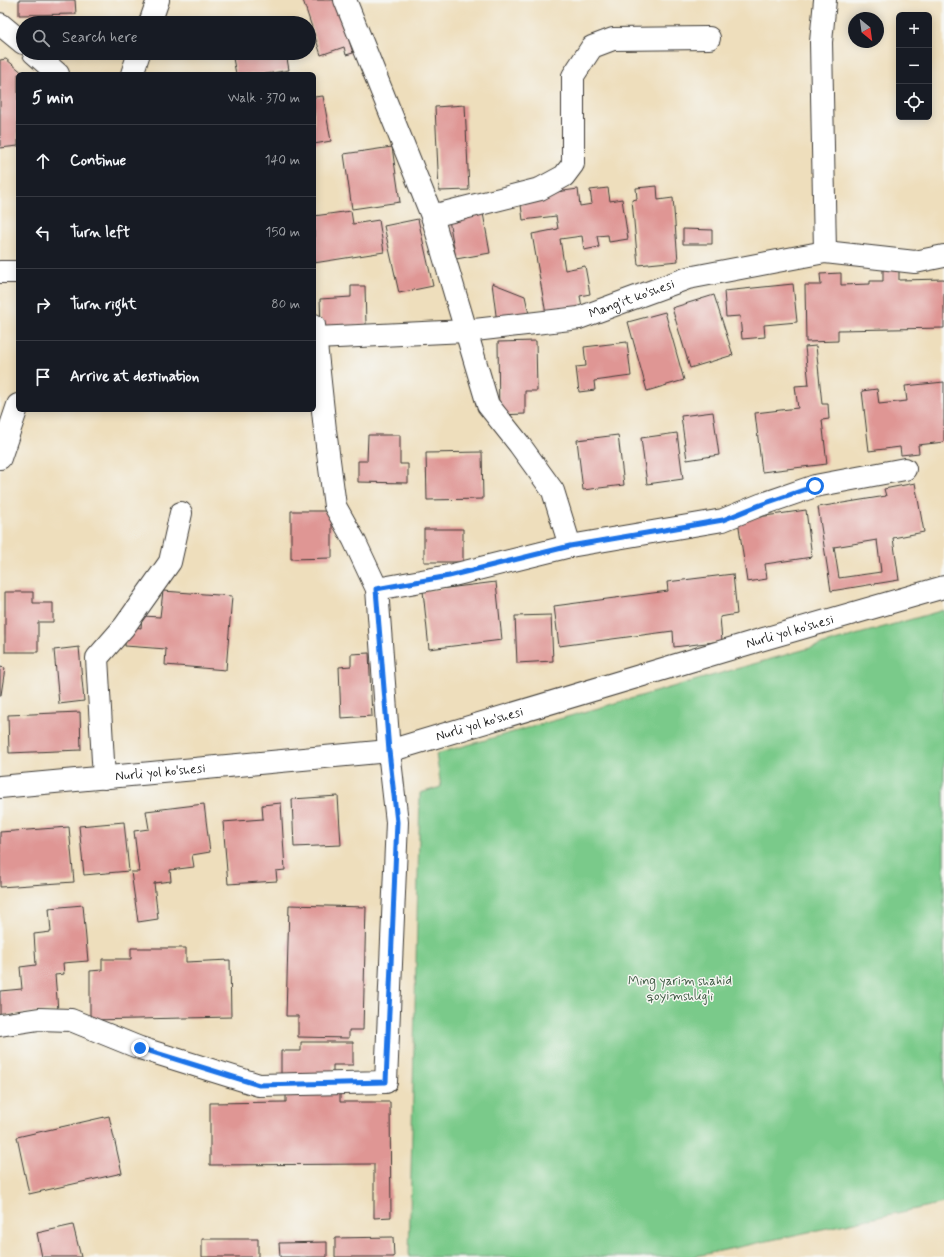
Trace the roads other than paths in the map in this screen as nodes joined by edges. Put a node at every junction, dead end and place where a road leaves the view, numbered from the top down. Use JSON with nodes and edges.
{"nodes":[{"id":1,"x":158,"y":0,"type":"edge"},
{"id":2,"x":346,"y":0,"type":"edge"},
{"id":3,"x":825,"y":0,"type":"edge"},
{"id":4,"x":152,"y":16,"type":"edge"},
{"id":5,"x":0,"y":24,"type":"edge"},
{"id":6,"x":16,"y":37,"type":"edge"},
{"id":7,"x":709,"y":38,"type":"dead end"},
{"id":8,"x":42,"y":60,"type":"edge"},
{"id":9,"x":137,"y":60,"type":"edge"},
{"id":10,"x":56,"y":72,"type":"edge"},
{"id":11,"x":133,"y":72,"type":"edge"},
{"id":12,"x":432,"y":216,"type":"junction"},
{"id":13,"x":825,"y":252,"type":"junction"},
{"id":14,"x":944,"y":256,"type":"edge"},
{"id":15,"x":0,"y":272,"type":"edge"},
{"id":16,"x":16,"y":272,"type":"edge"},
{"id":17,"x":466,"y":331,"type":"junction"},
{"id":18,"x":316,"y":332,"type":"edge"},
{"id":19,"x":316,"y":343,"type":"edge"},
{"id":20,"x":16,"y":411,"type":"edge"},
{"id":21,"x":0,"y":458,"type":"edge"},
{"id":22,"x":905,"y":469,"type":"dead end"},
{"id":23,"x":181,"y":513,"type":"dead end"},
{"id":24,"x":570,"y":546,"type":"junction"},
{"id":25,"x":944,"y":588,"type":"edge"},
{"id":26,"x":376,"y":589,"type":"junction"},
{"id":27,"x":389,"y":751,"type":"junction"},
{"id":28,"x":104,"y":778,"type":"junction"},
{"id":29,"x":0,"y":787,"type":"edge"},
{"id":30,"x":0,"y":1025,"type":"edge"}],
"edges":[{"from":1,"to":4,"type":"street"},
{"from":2,"to":12,"type":"street"},
{"from":3,"to":13,"type":"street"},
{"from":5,"to":6,"type":"street"},
{"from":7,"to":12,"type":"street"},
{"from":8,"to":10,"type":"street"},
{"from":9,"to":11,"type":"street"},
{"from":12,"to":17,"type":"street"},
{"from":13,"to":14,"type":"street","name":"Mang'it ko'shesi"},
{"from":13,"to":17,"type":"street","name":"Mang'it ko'shesi"},
{"from":15,"to":16,"type":"street"},
{"from":17,"to":18,"type":"street","name":"Mang'it ko'shesi"},
{"from":17,"to":24,"type":"street"},
{"from":19,"to":26,"type":"street"},
{"from":20,"to":21,"type":"street"},
{"from":22,"to":24,"type":"street"},
{"from":23,"to":28,"type":"street"},
{"from":24,"to":26,"type":"street"},
{"from":25,"to":27,"type":"street","name":"Nurli yol ko'shesi"},
{"from":26,"to":27,"type":"street"},
{"from":27,"to":28,"type":"street","name":"Nurli yol ko'shesi"},
{"from":27,"to":30,"type":"street"},
{"from":28,"to":29,"type":"street","name":"Nurli yol ko'shesi"}]}
